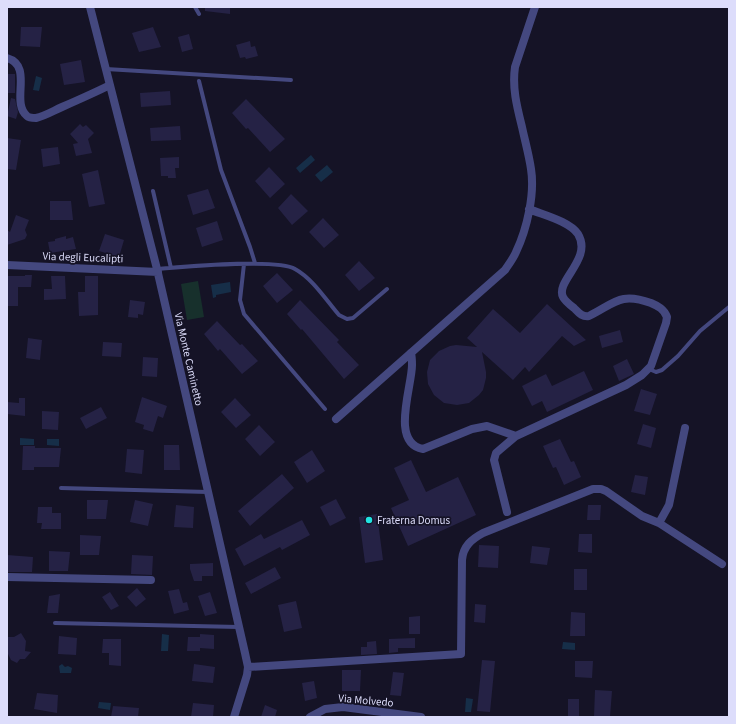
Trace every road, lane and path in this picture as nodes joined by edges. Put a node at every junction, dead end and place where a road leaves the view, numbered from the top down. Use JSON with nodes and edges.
{"nodes":[{"id":1,"x":90,"y":7,"type":"edge"},
{"id":2,"x":195,"y":7,"type":"edge"},
{"id":3,"x":534,"y":7,"type":"edge"},
{"id":4,"x":199,"y":14,"type":"dead end"},
{"id":5,"x":7,"y":58,"type":"edge"},
{"id":6,"x":106,"y":69,"type":"junction"},
{"id":7,"x":291,"y":80,"type":"dead end"},
{"id":8,"x":200,"y":81,"type":"dead end"},
{"id":9,"x":110,"y":85,"type":"junction"},
{"id":10,"x":154,"y":191,"type":"dead end"},
{"id":11,"x":529,"y":209,"type":"junction"},
{"id":12,"x":255,"y":263,"type":"junction"},
{"id":13,"x":244,"y":264,"type":"junction"},
{"id":14,"x":7,"y":265,"type":"edge"},
{"id":15,"x":171,"y":268,"type":"junction"},
{"id":16,"x":158,"y":270,"type":"junction"},
{"id":17,"x":387,"y":289,"type":"dead end"},
{"id":18,"x":729,"y":308,"type":"edge"},
{"id":19,"x":411,"y":353,"type":"junction"},
{"id":20,"x":649,"y":369,"type":"junction"},
{"id":21,"x":325,"y":409,"type":"dead end"},
{"id":22,"x":336,"y":419,"type":"dead end"},
{"id":23,"x":685,"y":428,"type":"dead end"},
{"id":24,"x":516,"y":436,"type":"junction"},
{"id":25,"x":61,"y":488,"type":"dead end"},
{"id":26,"x":208,"y":492,"type":"junction"},
{"id":27,"x":507,"y":512,"type":"dead end"},
{"id":28,"x":659,"y":523,"type":"junction"},
{"id":29,"x":722,"y":564,"type":"dead end"},
{"id":30,"x":7,"y":577,"type":"edge"},
{"id":31,"x":151,"y":580,"type":"dead end"},
{"id":32,"x":56,"y":623,"type":"dead end"},
{"id":33,"x":239,"y":626,"type":"junction"},
{"id":34,"x":248,"y":667,"type":"junction"},
{"id":35,"x":396,"y":716,"type":"edge"},
{"id":36,"x":234,"y":717,"type":"edge"},
{"id":37,"x":310,"y":717,"type":"edge"},
{"id":38,"x":421,"y":717,"type":"edge"}],
"edges":[{"from":1,"to":6,"type":"street","name":"Via Monte Caminetto"},
{"from":2,"to":4,"type":"lane"},
{"from":3,"to":11,"type":"street"},
{"from":5,"to":9,"type":"street"},
{"from":6,"to":7,"type":"lane"},
{"from":6,"to":9,"type":"street","name":"Via Monte Caminetto"},
{"from":8,"to":12,"type":"lane"},
{"from":9,"to":16,"type":"street","name":"Via Monte Caminetto"},
{"from":10,"to":15,"type":"lane"},
{"from":11,"to":19,"type":"street"},
{"from":11,"to":20,"type":"street"},
{"from":12,"to":13,"type":"lane"},
{"from":12,"to":17,"type":"lane"},
{"from":13,"to":15,"type":"lane"},
{"from":13,"to":21,"type":"lane"},
{"from":14,"to":16,"type":"street","name":"Via degli Eucalipti"},
{"from":15,"to":16,"type":"lane"},
{"from":16,"to":26,"type":"street","name":"Via Monte Caminetto"},
{"from":18,"to":20,"type":"lane"},
{"from":19,"to":22,"type":"street"},
{"from":19,"to":24,"type":"street"},
{"from":20,"to":24,"type":"street"},
{"from":23,"to":28,"type":"street"},
{"from":24,"to":27,"type":"street"},
{"from":25,"to":26,"type":"lane"},
{"from":26,"to":33,"type":"street","name":"Via Monte Caminetto"},
{"from":28,"to":29,"type":"street"},
{"from":28,"to":34,"type":"street"},
{"from":30,"to":31,"type":"street"},
{"from":32,"to":33,"type":"lane"},
{"from":33,"to":34,"type":"street","name":"Via Monte Caminetto"},
{"from":34,"to":36,"type":"street","name":"Via Monte Caminetto"},
{"from":35,"to":37,"type":"street","name":"Via Molvedo"},
{"from":35,"to":38,"type":"street","name":"Via Molvedo"}]}
